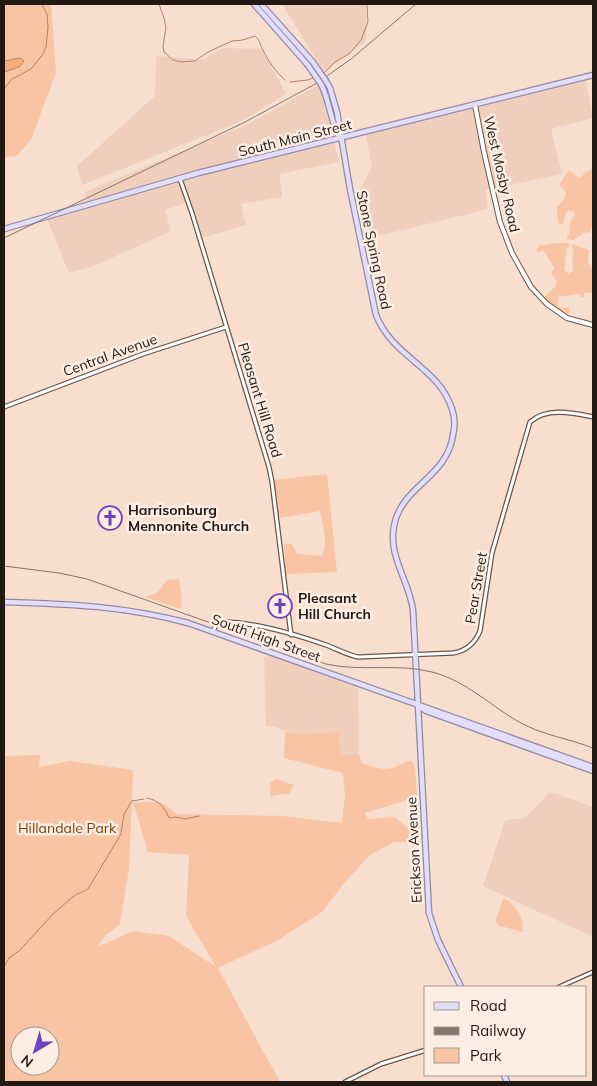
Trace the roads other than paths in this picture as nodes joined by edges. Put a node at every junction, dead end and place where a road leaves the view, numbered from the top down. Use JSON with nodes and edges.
{"nodes":[{"id":1,"x":254,"y":4,"type":"edge"},
{"id":2,"x":261,"y":4,"type":"edge"},
{"id":3,"x":310,"y":62,"type":"junction"},
{"id":4,"x":593,"y":75,"type":"edge"},
{"id":5,"x":475,"y":105,"type":"junction"},
{"id":6,"x":340,"y":138,"type":"junction"},
{"id":7,"x":180,"y":179,"type":"junction"},
{"id":8,"x":4,"y":229,"type":"edge"},
{"id":9,"x":593,"y":325,"type":"edge"},
{"id":10,"x":226,"y":327,"type":"junction"},
{"id":11,"x":4,"y":407,"type":"edge"},
{"id":12,"x":593,"y":417,"type":"edge"},
{"id":13,"x":4,"y":602,"type":"edge"},
{"id":14,"x":213,"y":631,"type":"junction"},
{"id":15,"x":290,"y":635,"type":"junction"},
{"id":16,"x":416,"y":655,"type":"junction"},
{"id":17,"x":418,"y":705,"type":"junction"},
{"id":18,"x":593,"y":766,"type":"edge"},
{"id":19,"x":593,"y":771,"type":"edge"},
{"id":20,"x":593,"y":972,"type":"edge"},
{"id":21,"x":461,"y":986,"type":"edge"},
{"id":22,"x":561,"y":986,"type":"edge"},
{"id":23,"x":424,"y":1051,"type":"edge"},
{"id":24,"x":345,"y":1082,"type":"edge"}],
"edges":[{"from":1,"to":3,"type":"main road","name":"Stone Spring Road"},
{"from":2,"to":3,"type":"main road","name":"Stone Spring Road"},
{"from":3,"to":6,"type":"main road","name":"Stone Spring Road","bridge":true},
{"from":4,"to":5,"type":"main road","name":"South Main Street"},
{"from":5,"to":6,"type":"main road","name":"South Main Street"},
{"from":5,"to":9,"type":"main road","name":"West Mosby Road"},
{"from":6,"to":7,"type":"main road","name":"South Main Street"},
{"from":6,"to":16,"type":"main road","name":"Stone Spring Road"},
{"from":7,"to":8,"type":"main road","name":"South Main Street"},
{"from":7,"to":10,"type":"street","name":"Pleasant Hill Road"},
{"from":10,"to":11,"type":"street","name":"Central Avenue"},
{"from":10,"to":15,"type":"street","name":"Pleasant Hill Road"},
{"from":12,"to":16,"type":"street","name":"Pear Street"},
{"from":13,"to":14,"type":"main road","name":"South High Street"},
{"from":14,"to":15,"type":"street","name":"Pear Street"},
{"from":14,"to":17,"type":"main road","name":"South High Street"},
{"from":15,"to":16,"type":"street","name":"Pear Street"},
{"from":16,"to":17,"type":"main road","name":"Stone Spring Road"},
{"from":17,"to":18,"type":"main road","name":"South High Street"},
{"from":17,"to":19,"type":"main road"},
{"from":17,"to":21,"type":"main road","name":"Erickson Avenue"},
{"from":20,"to":22,"type":"street"},
{"from":23,"to":24,"type":"street"}]}
